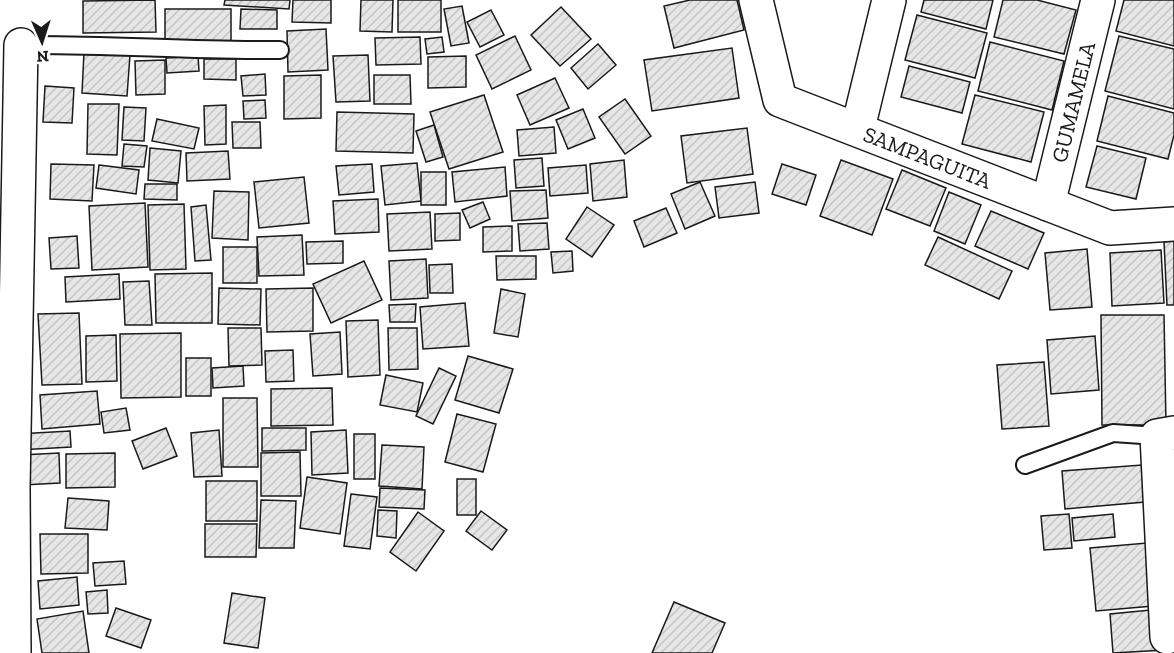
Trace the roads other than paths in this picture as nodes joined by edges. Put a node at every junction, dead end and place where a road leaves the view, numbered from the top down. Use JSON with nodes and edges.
{"nodes":[{"id":1,"x":756,"y":0,"type":"edge"},
{"id":2,"x":889,"y":0,"type":"edge"},
{"id":3,"x":1098,"y":0,"type":"edge"},
{"id":4,"x":21,"y":45,"type":"joint"},
{"id":5,"x":280,"y":50,"type":"dead end"},
{"id":6,"x":858,"y":128,"type":"junction"},
{"id":7,"x":1048,"y":204,"type":"junction"},
{"id":8,"x":1174,"y":224,"type":"edge"},
{"id":9,"x":1166,"y":434,"type":"edge"},
{"id":10,"x":1025,"y":465,"type":"dead end"},
{"id":11,"x":1167,"y":636,"type":"dead end"},
{"id":12,"x":14,"y":653,"type":"edge"}],
"edges":[{"from":1,"to":6,"type":"street","name":"SAMPAGUITA"},
{"from":2,"to":6,"type":"street"},
{"from":3,"to":7,"type":"street","name":"GUMAMELA"},
{"from":4,"to":5,"type":"lane"},
{"from":4,"to":12,"type":"street"},
{"from":6,"to":7,"type":"street","name":"SAMPAGUITA"},
{"from":7,"to":8,"type":"street","name":"SAMPAGUITA"},
{"from":9,"to":10,"type":"lane"},
{"from":9,"to":11,"type":"street"}]}
